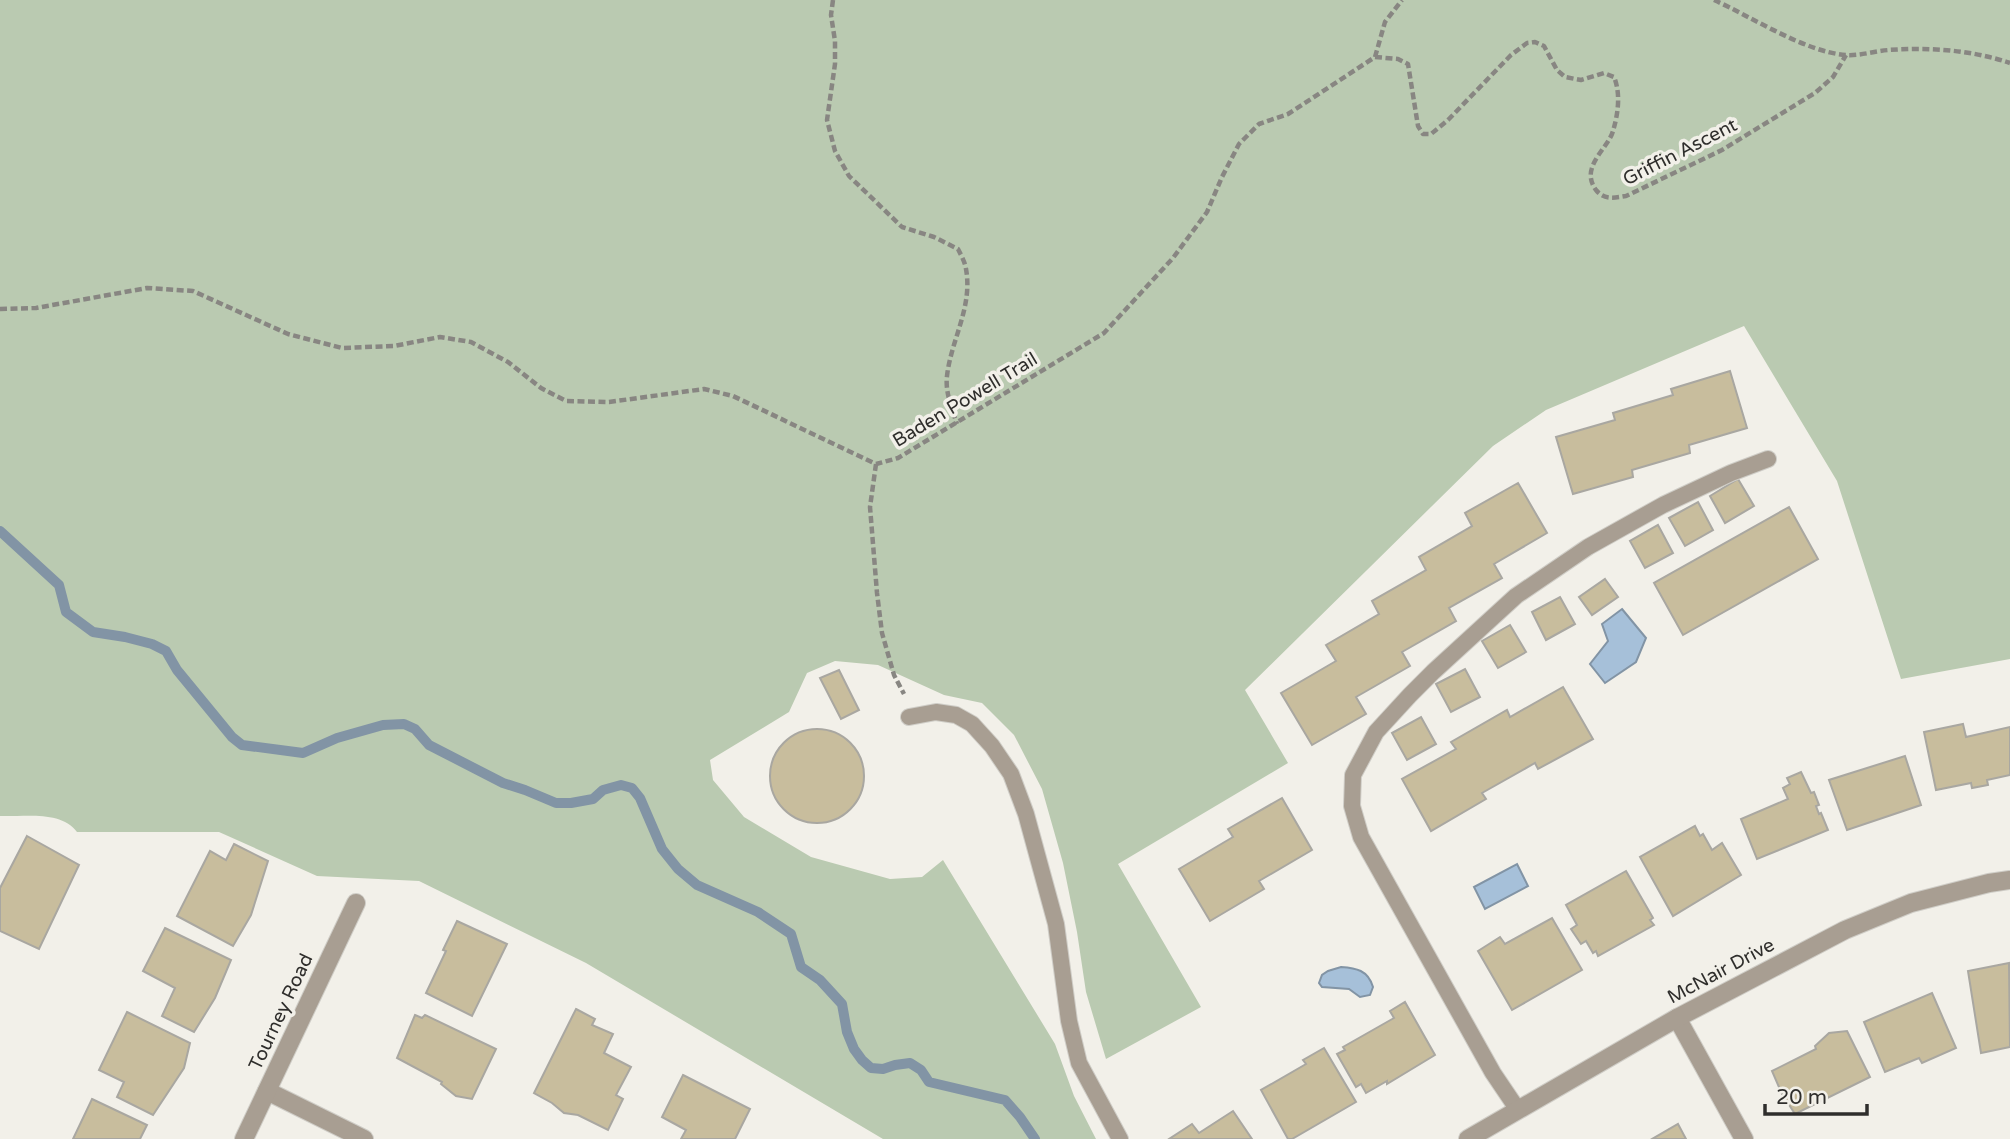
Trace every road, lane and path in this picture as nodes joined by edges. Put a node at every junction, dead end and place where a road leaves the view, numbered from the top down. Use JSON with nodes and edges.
{"nodes":[{"id":1,"x":833,"y":0,"type":"edge"},
{"id":2,"x":1402,"y":0,"type":"edge"},
{"id":3,"x":1714,"y":0,"type":"edge"},
{"id":4,"x":1846,"y":55,"type":"junction"},
{"id":5,"x":1375,"y":57,"type":"junction"},
{"id":6,"x":2010,"y":63,"type":"edge"},
{"id":7,"x":0,"y":309,"type":"edge"},
{"id":8,"x":957,"y":424,"type":"junction"},
{"id":9,"x":1768,"y":459,"type":"dead end"},
{"id":10,"x":876,"y":464,"type":"junction"},
{"id":11,"x":913,"y":717,"type":"joint"},
{"id":12,"x":2010,"y":880,"type":"edge"},
{"id":13,"x":356,"y":903,"type":"dead end"},
{"id":14,"x":1677,"y":1018,"type":"junction"},
{"id":15,"x":267,"y":1091,"type":"junction"},
{"id":16,"x":1518,"y":1110,"type":"junction"},
{"id":17,"x":244,"y":1139,"type":"edge"},
{"id":18,"x":364,"y":1139,"type":"edge"},
{"id":19,"x":1120,"y":1139,"type":"edge"},
{"id":20,"x":1468,"y":1139,"type":"edge"},
{"id":21,"x":1744,"y":1139,"type":"edge"}],
"edges":[{"from":1,"to":8,"type":"path"},
{"from":2,"to":5,"type":"path"},
{"from":3,"to":4,"type":"path"},
{"from":4,"to":5,"type":"path","name":"Griffin Ascent"},
{"from":4,"to":6,"type":"path"},
{"from":5,"to":8,"type":"path","name":"Baden Powell Trail"},
{"from":7,"to":10,"type":"path","name":"Baden Powell Trail"},
{"from":8,"to":10,"type":"path","name":"Baden Powell Trail"},
{"from":9,"to":16,"type":"lane"},
{"from":10,"to":11,"type":"path"},
{"from":11,"to":19,"type":"lane"},
{"from":12,"to":14,"type":"street","name":"McNair Drive"},
{"from":13,"to":15,"type":"street","name":"Tourney Road"},
{"from":14,"to":16,"type":"street","name":"McNair Drive"},
{"from":14,"to":21,"type":"street"},
{"from":15,"to":17,"type":"street","name":"Tourney Road"},
{"from":15,"to":18,"type":"street"},
{"from":16,"to":20,"type":"street","name":"McNair Drive"}]}
